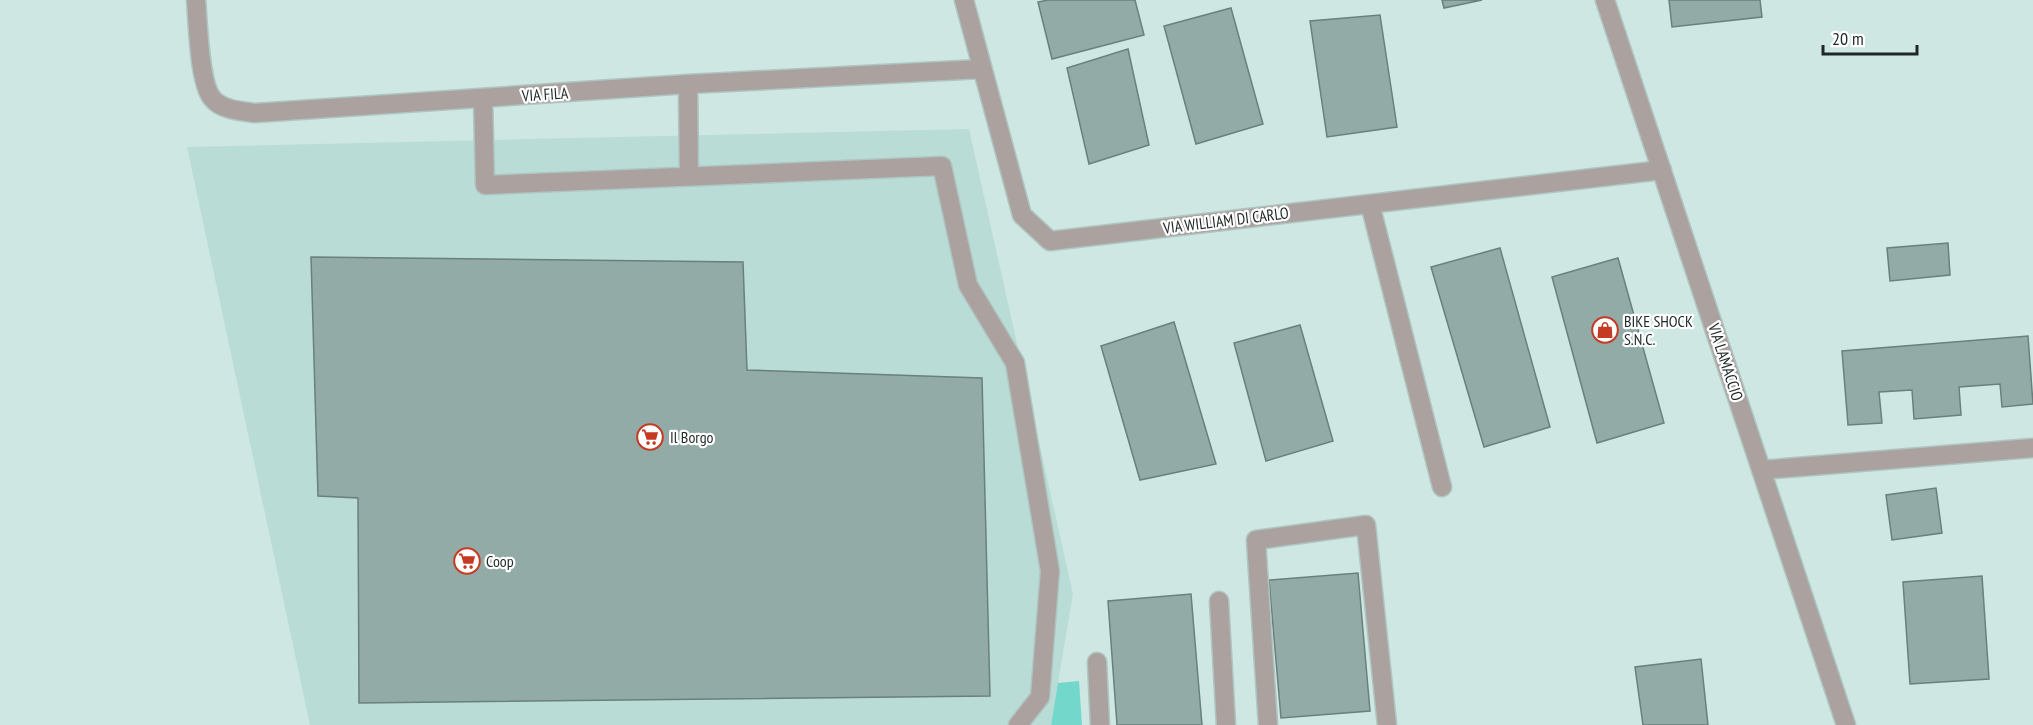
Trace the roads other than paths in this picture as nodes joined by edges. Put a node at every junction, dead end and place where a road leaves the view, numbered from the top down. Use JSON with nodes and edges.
{"nodes":[{"id":1,"x":196,"y":0,"type":"edge"},
{"id":2,"x":964,"y":0,"type":"edge"},
{"id":3,"x":1605,"y":0,"type":"edge"},
{"id":4,"x":982,"y":69,"type":"junction"},
{"id":5,"x":688,"y":84,"type":"junction"},
{"id":6,"x":483,"y":98,"type":"junction"},
{"id":7,"x":1662,"y":170,"type":"junction"},
{"id":8,"x":689,"y":176,"type":"junction"},
{"id":9,"x":1370,"y":204,"type":"junction"},
{"id":10,"x":2033,"y":448,"type":"edge"},
{"id":11,"x":1761,"y":470,"type":"junction"},
{"id":12,"x":1442,"y":487,"type":"dead end"},
{"id":13,"x":1219,"y":601,"type":"dead end"},
{"id":14,"x":1096,"y":662,"type":"dead end"},
{"id":15,"x":1018,"y":725,"type":"edge"},
{"id":16,"x":1101,"y":725,"type":"edge"},
{"id":17,"x":1226,"y":725,"type":"edge"},
{"id":18,"x":1268,"y":725,"type":"edge"},
{"id":19,"x":1387,"y":725,"type":"edge"},
{"id":20,"x":1846,"y":725,"type":"edge"}],
"edges":[{"from":1,"to":6,"type":"street","name":"VIA FILA"},
{"from":2,"to":4,"type":"street","name":"VIA WILLIAM DI CARLO"},
{"from":3,"to":7,"type":"street","name":"VIA LAMACCIO"},
{"from":4,"to":5,"type":"street","name":"VIA FILA"},
{"from":4,"to":9,"type":"street","name":"VIA WILLIAM DI CARLO"},
{"from":5,"to":6,"type":"street","name":"VIA FILA"},
{"from":5,"to":8,"type":"street"},
{"from":6,"to":8,"type":"street"},
{"from":7,"to":9,"type":"street","name":"VIA WILLIAM DI CARLO"},
{"from":7,"to":11,"type":"street","name":"VIA LAMACCIO"},
{"from":8,"to":15,"type":"street"},
{"from":9,"to":12,"type":"street"},
{"from":10,"to":11,"type":"street"},
{"from":11,"to":20,"type":"street","name":"VIA LAMACCIO"},
{"from":13,"to":17,"type":"street"},
{"from":14,"to":16,"type":"street"},
{"from":18,"to":19,"type":"street"}]}
